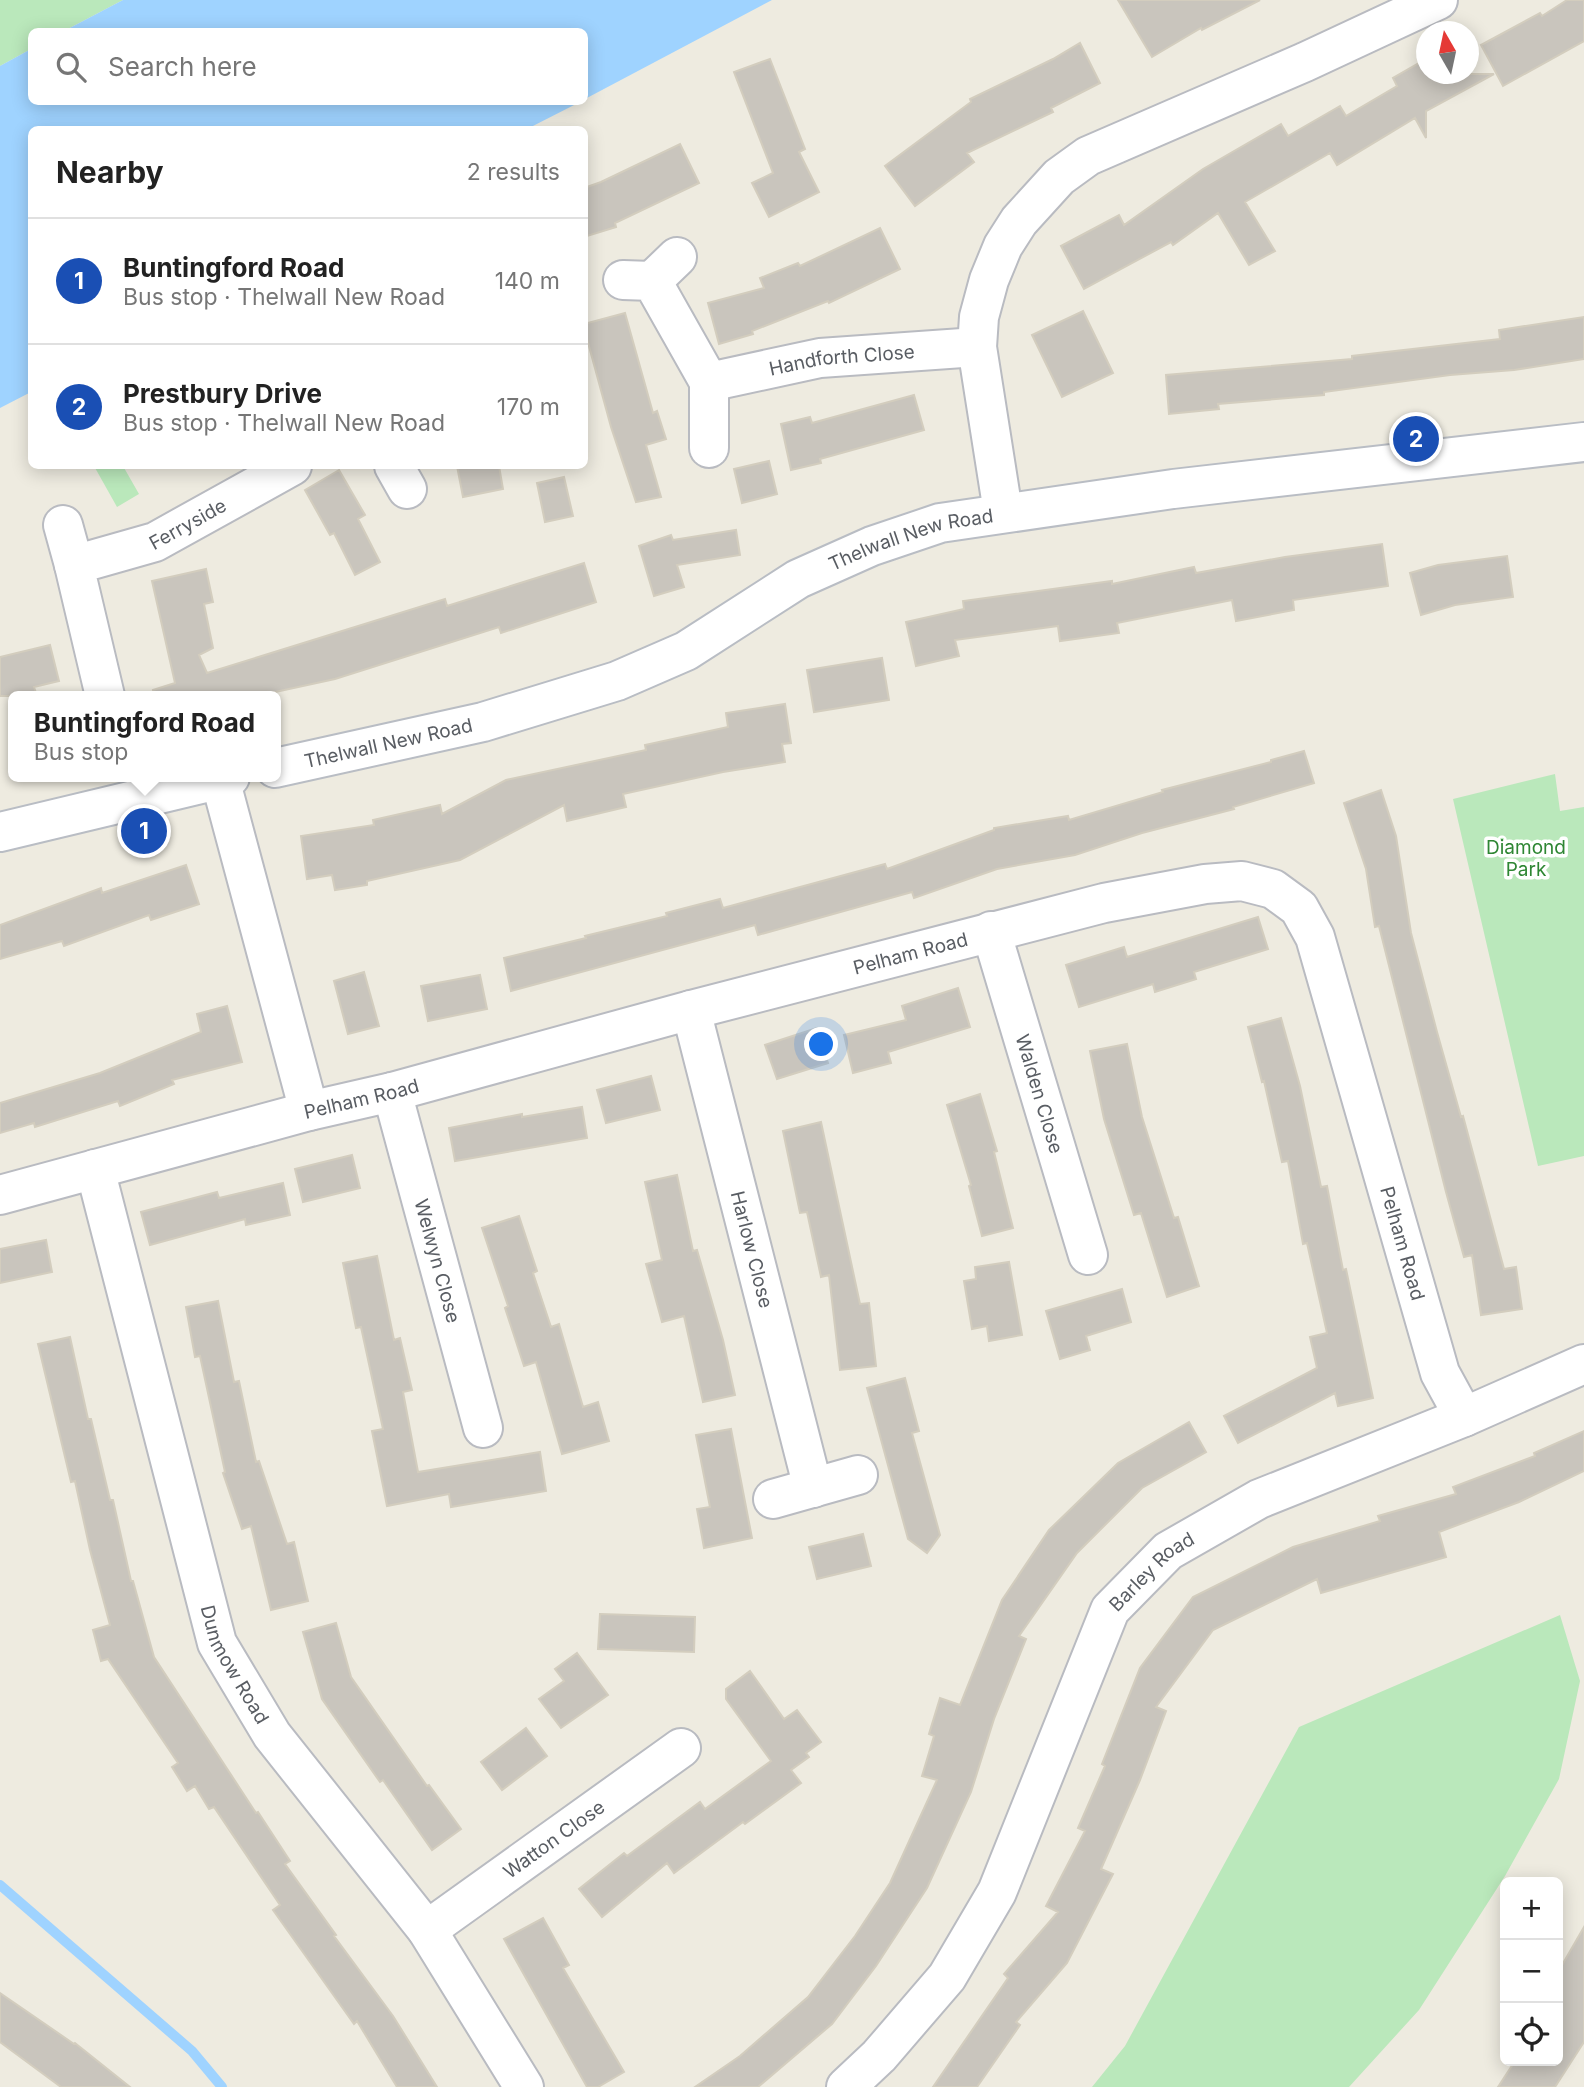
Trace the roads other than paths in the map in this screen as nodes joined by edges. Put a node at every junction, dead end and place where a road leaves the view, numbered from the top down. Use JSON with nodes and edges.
{"nodes":[{"id":1,"x":1438,"y":0,"type":"edge"},
{"id":2,"x":651,"y":273,"type":"dead end"},
{"id":3,"x":978,"y":347,"type":"junction"},
{"id":4,"x":709,"y":382,"type":"junction"},
{"id":5,"x":1584,"y":442,"type":"edge"},
{"id":6,"x":709,"y":448,"type":"dead end"},
{"id":7,"x":287,"y":469,"type":"edge"},
{"id":8,"x":1003,"y":512,"type":"junction"},
{"id":9,"x":63,"y":525,"type":"dead end"},
{"id":10,"x":74,"y":565,"type":"junction"},
{"id":11,"x":104,"y":691,"type":"edge"},
{"id":12,"x":281,"y":767,"type":"edge"},
{"id":13,"x":186,"y":782,"type":"edge"},
{"id":14,"x":226,"y":782,"type":"edge"},
{"id":15,"x":127,"y":788,"type":"edge"},
{"id":16,"x":0,"y":832,"type":"edge"},
{"id":17,"x":991,"y":931,"type":"junction"},
{"id":18,"x":691,"y":1010,"type":"junction"},
{"id":19,"x":392,"y":1092,"type":"junction"},
{"id":20,"x":309,"y":1111,"type":"junction"},
{"id":21,"x":95,"y":1169,"type":"junction"},
{"id":22,"x":0,"y":1195,"type":"edge"},
{"id":23,"x":1088,"y":1255,"type":"dead end"},
{"id":24,"x":1584,"y":1364,"type":"edge"},
{"id":25,"x":1464,"y":1417,"type":"junction"},
{"id":26,"x":483,"y":1429,"type":"dead end"},
{"id":27,"x":859,"y":1475,"type":"dead end"},
{"id":28,"x":813,"y":1488,"type":"junction"},
{"id":29,"x":773,"y":1499,"type":"dead end"},
{"id":30,"x":681,"y":1748,"type":"dead end"},
{"id":31,"x":427,"y":1930,"type":"junction"},
{"id":32,"x":524,"y":2087,"type":"edge"},
{"id":33,"x":846,"y":2087,"type":"edge"}],
"edges":[{"from":1,"to":3,"type":"street"},
{"from":2,"to":4,"type":"street"},
{"from":3,"to":4,"type":"street","name":"Handforth Close"},
{"from":3,"to":8,"type":"street"},
{"from":4,"to":6,"type":"street"},
{"from":5,"to":8,"type":"street","name":"Thelwall New Road"},
{"from":7,"to":10,"type":"street","name":"Ferryside"},
{"from":8,"to":12,"type":"street","name":"Thelwall New Road"},
{"from":9,"to":10,"type":"street"},
{"from":10,"to":11,"type":"street"},
{"from":13,"to":15,"type":"street"},
{"from":14,"to":20,"type":"street"},
{"from":15,"to":16,"type":"street"},
{"from":17,"to":18,"type":"street","name":"Pelham Road"},
{"from":17,"to":23,"type":"street","name":"Walden Close"},
{"from":17,"to":25,"type":"street","name":"Pelham Road"},
{"from":18,"to":19,"type":"street","name":"Pelham Road"},
{"from":18,"to":28,"type":"street","name":"Harlow Close"},
{"from":19,"to":20,"type":"street","name":"Pelham Road"},
{"from":19,"to":26,"type":"street","name":"Welwyn Close"},
{"from":20,"to":21,"type":"street","name":"Pelham Road"},
{"from":21,"to":22,"type":"street","name":"Pelham Road"},
{"from":21,"to":31,"type":"street","name":"Dunmow Road"},
{"from":24,"to":25,"type":"street","name":"Barley Road"},
{"from":25,"to":33,"type":"street","name":"Barley Road"},
{"from":27,"to":28,"type":"street"},
{"from":28,"to":29,"type":"street"},
{"from":30,"to":31,"type":"street","name":"Watton Close"},
{"from":31,"to":32,"type":"street","name":"Dunmow Road"}]}
